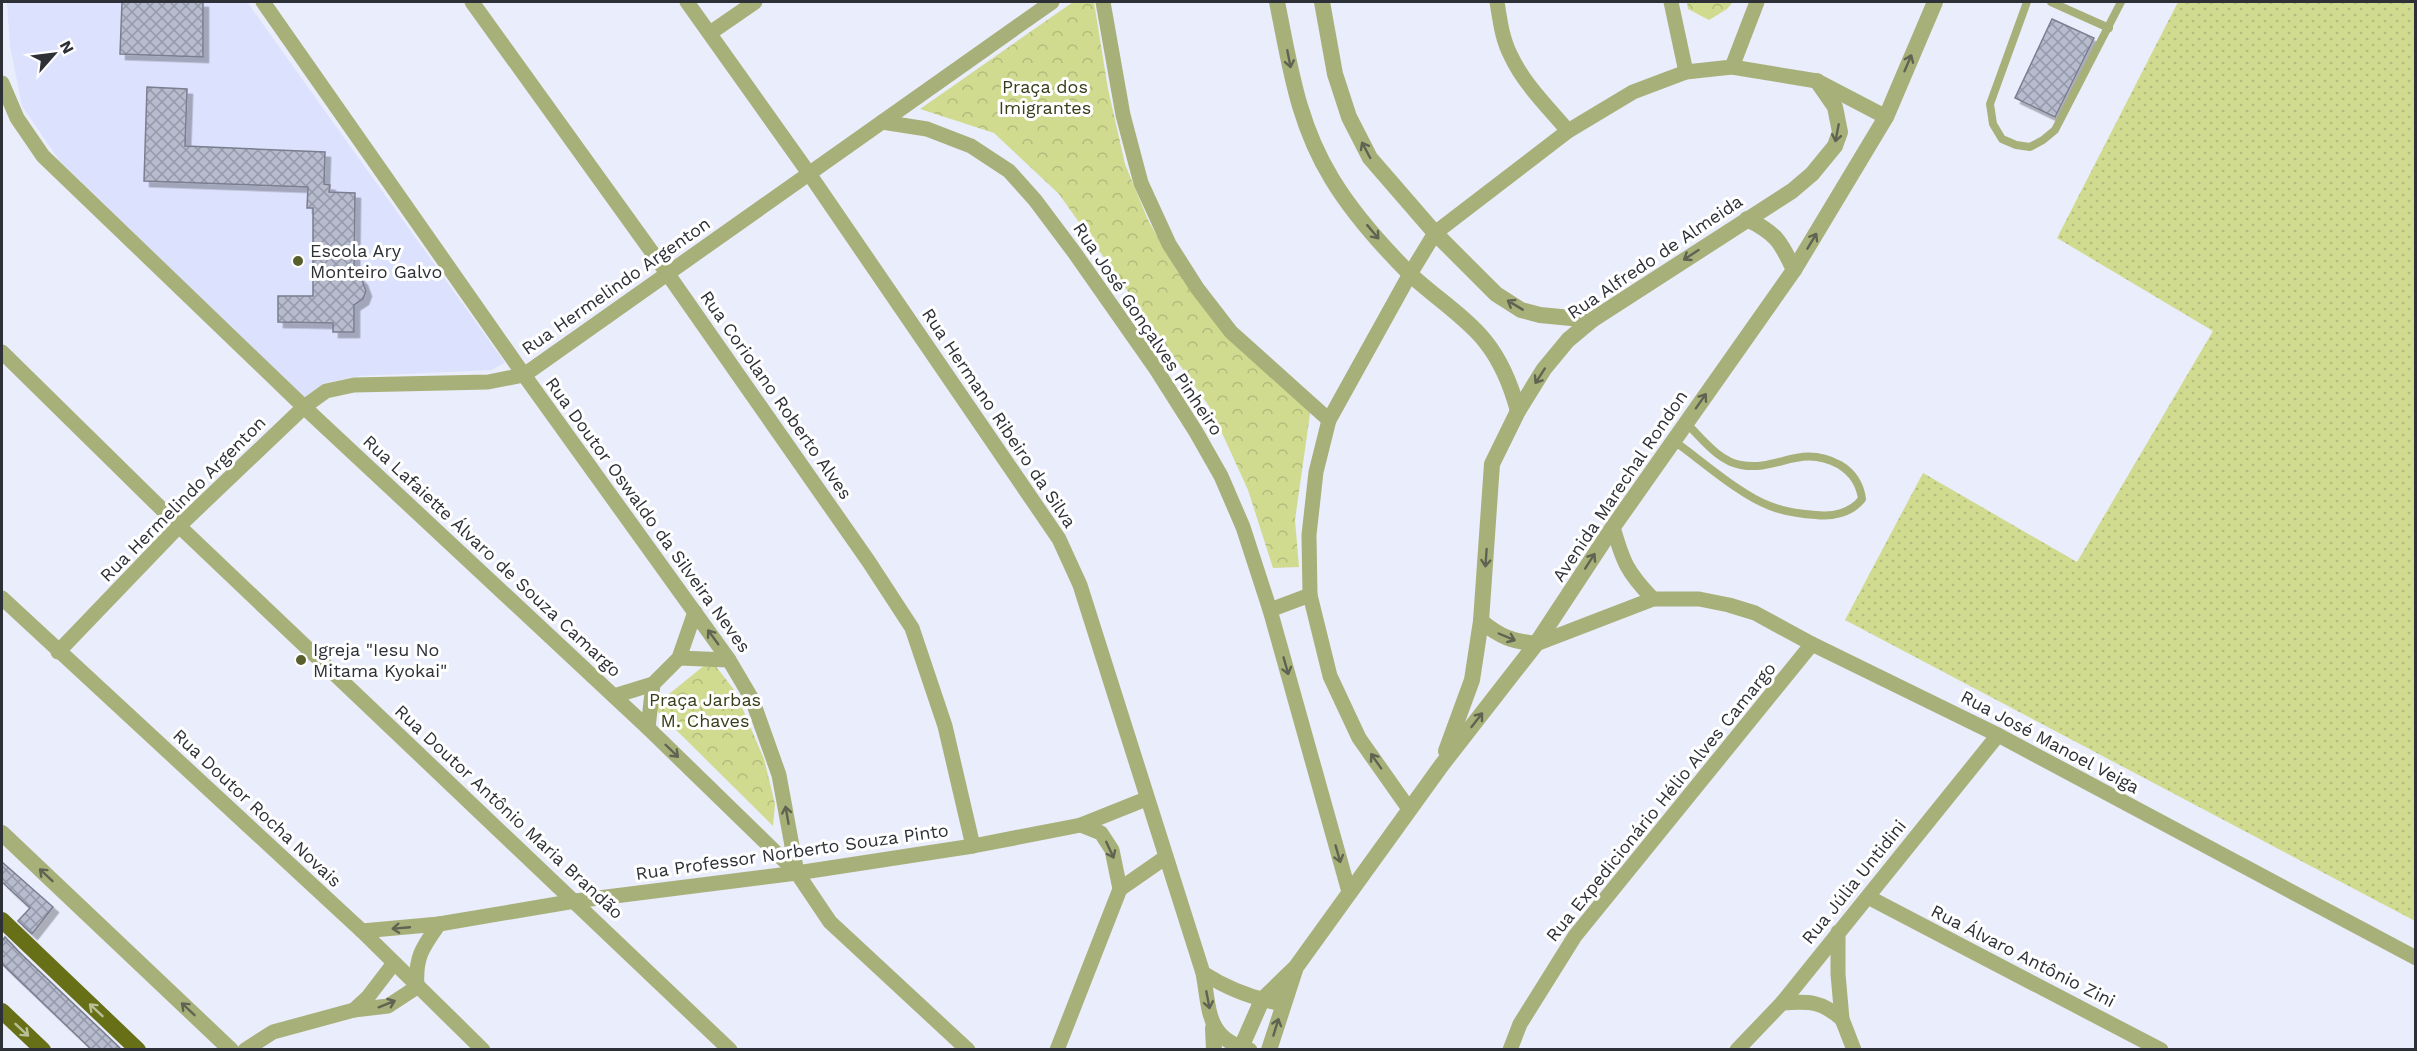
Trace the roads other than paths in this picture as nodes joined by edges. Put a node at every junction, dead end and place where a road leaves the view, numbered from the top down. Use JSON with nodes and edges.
{"nodes":[{"id":1,"x":263,"y":2,"type":"edge"},
{"id":2,"x":472,"y":2,"type":"edge"},
{"id":3,"x":687,"y":2,"type":"edge"},
{"id":4,"x":755,"y":2,"type":"edge"},
{"id":5,"x":1052,"y":2,"type":"edge"},
{"id":6,"x":1103,"y":2,"type":"edge"},
{"id":7,"x":1277,"y":2,"type":"edge"},
{"id":8,"x":1322,"y":2,"type":"edge"},
{"id":9,"x":1497,"y":2,"type":"edge"},
{"id":10,"x":1671,"y":2,"type":"edge"},
{"id":11,"x":1757,"y":2,"type":"edge"},
{"id":12,"x":1935,"y":2,"type":"edge"},
{"id":13,"x":2027,"y":2,"type":"edge"},
{"id":14,"x":2051,"y":2,"type":"edge"},
{"id":15,"x":2121,"y":2,"type":"edge"},
{"id":16,"x":2109,"y":28,"type":"junction"},
{"id":17,"x":710,"y":33,"type":"junction"},
{"id":18,"x":1732,"y":68,"type":"junction"},
{"id":19,"x":1686,"y":72,"type":"junction"},
{"id":20,"x":1817,"y":81,"type":"junction"},
{"id":21,"x":2,"y":83,"type":"edge"},
{"id":22,"x":1861,"y":105,"type":"junction"},
{"id":23,"x":1886,"y":117,"type":"junction"},
{"id":24,"x":882,"y":122,"type":"junction"},
{"id":25,"x":1568,"y":131,"type":"junction"},
{"id":26,"x":1876,"y":134,"type":"junction"},
{"id":27,"x":808,"y":172,"type":"junction"},
{"id":28,"x":1747,"y":219,"type":"junction"},
{"id":29,"x":1435,"y":233,"type":"junction"},
{"id":30,"x":1794,"y":270,"type":"junction"},
{"id":31,"x":667,"y":273,"type":"junction"},
{"id":32,"x":1410,"y":274,"type":"junction"},
{"id":33,"x":1592,"y":320,"type":"junction"},
{"id":34,"x":2,"y":352,"type":"edge"},
{"id":35,"x":524,"y":375,"type":"junction"},
{"id":36,"x":304,"y":407,"type":"junction"},
{"id":37,"x":1518,"y":411,"type":"junction"},
{"id":38,"x":1329,"y":420,"type":"junction"},
{"id":39,"x":1686,"y":423,"type":"junction"},
{"id":40,"x":1674,"y":441,"type":"junction"},
{"id":41,"x":179,"y":526,"type":"junction"},
{"id":42,"x":1613,"y":527,"type":"junction"},
{"id":43,"x":1310,"y":595,"type":"junction"},
{"id":44,"x":2,"y":598,"type":"edge"},
{"id":45,"x":1653,"y":599,"type":"junction"},
{"id":46,"x":1270,"y":610,"type":"junction"},
{"id":47,"x":695,"y":612,"type":"junction"},
{"id":48,"x":1481,"y":621,"type":"junction"},
{"id":49,"x":1536,"y":644,"type":"junction"},
{"id":50,"x":1812,"y":644,"type":"junction"},
{"id":51,"x":58,"y":652,"type":"junction"},
{"id":52,"x":679,"y":657,"type":"junction"},
{"id":53,"x":729,"y":660,"type":"junction"},
{"id":54,"x":653,"y":684,"type":"junction"},
{"id":55,"x":614,"y":696,"type":"junction"},
{"id":56,"x":648,"y":728,"type":"junction"},
{"id":57,"x":1998,"y":735,"type":"junction"},
{"id":58,"x":1441,"y":766,"type":"junction"},
{"id":59,"x":1146,"y":799,"type":"junction"},
{"id":60,"x":1409,"y":809,"type":"junction"},
{"id":61,"x":1082,"y":825,"type":"junction"},
{"id":62,"x":2,"y":833,"type":"edge"},
{"id":63,"x":973,"y":846,"type":"junction"},
{"id":64,"x":1166,"y":857,"type":"junction"},
{"id":65,"x":797,"y":873,"type":"junction"},
{"id":66,"x":1120,"y":889,"type":"junction"},
{"id":67,"x":1349,"y":892,"type":"junction"},
{"id":68,"x":1868,"y":897,"type":"junction"},
{"id":69,"x":575,"y":901,"type":"junction"},
{"id":70,"x":2,"y":920,"type":"edge"},
{"id":71,"x":439,"y":924,"type":"junction"},
{"id":72,"x":362,"y":931,"type":"junction"},
{"id":73,"x":1838,"y":932,"type":"junction"},
{"id":74,"x":2415,"y":958,"type":"edge"},
{"id":75,"x":393,"y":963,"type":"junction"},
{"id":76,"x":1296,"y":967,"type":"junction"},
{"id":77,"x":1203,"y":973,"type":"junction"},
{"id":78,"x":417,"y":987,"type":"junction"},
{"id":79,"x":1262,"y":1000,"type":"junction"},
{"id":80,"x":1782,"y":1003,"type":"junction"},
{"id":81,"x":1283,"y":1004,"type":"junction"},
{"id":82,"x":354,"y":1010,"type":"junction"},
{"id":83,"x":2,"y":1011,"type":"edge"},
{"id":84,"x":1842,"y":1018,"type":"junction"},
{"id":85,"x":1213,"y":1028,"type":"junction"},
{"id":86,"x":1243,"y":1049,"type":"edge"},
{"id":87,"x":43,"y":1050,"type":"edge"},
{"id":88,"x":138,"y":1050,"type":"edge"},
{"id":89,"x":231,"y":1050,"type":"edge"},
{"id":90,"x":245,"y":1050,"type":"edge"},
{"id":91,"x":483,"y":1050,"type":"edge"},
{"id":92,"x":730,"y":1050,"type":"edge"},
{"id":93,"x":968,"y":1050,"type":"edge"},
{"id":94,"x":1057,"y":1050,"type":"edge"},
{"id":95,"x":1214,"y":1050,"type":"edge"},
{"id":96,"x":1269,"y":1050,"type":"edge"},
{"id":97,"x":1510,"y":1050,"type":"edge"},
{"id":98,"x":1737,"y":1050,"type":"edge"},
{"id":99,"x":1854,"y":1050,"type":"edge"},
{"id":100,"x":2161,"y":1050,"type":"edge"}],
"edges":[{"from":1,"to":35,"type":"street","name":"Rua Doutor Oswaldo da Silveira Neves"},
{"from":2,"to":31,"type":"street","name":"Rua Coriolano Roberto Alves"},
{"from":3,"to":17,"type":"street","name":"Rua Hermano Ribeiro da Silva"},
{"from":4,"to":17,"type":"street"},
{"from":5,"to":24,"type":"street","name":"Rua Hermelindo Argenton"},
{"from":6,"to":38,"type":"street"},
{"from":7,"to":32,"type":"street","one_way":true},
{"from":29,"to":8,"type":"street","one_way":true},
{"from":9,"to":25,"type":"street"},
{"from":10,"to":19,"type":"street"},
{"from":11,"to":18,"type":"street"},
{"from":23,"to":12,"type":"street","name":"Avenida Marechal Rondon","one_way":true},
{"from":13,"to":16,"type":"lane"},
{"from":14,"to":16,"type":"lane"},
{"from":15,"to":16,"type":"lane"},
{"from":17,"to":27,"type":"street","name":"Rua Hermano Ribeiro da Silva"},
{"from":18,"to":19,"type":"street"},
{"from":18,"to":20,"type":"street"},
{"from":19,"to":25,"type":"street"},
{"from":20,"to":22,"type":"street"},
{"from":20,"to":28,"type":"street","name":"Rua Alfredo de Almeida","one_way":true},
{"from":21,"to":36,"type":"street","name":"Rua Lafaiette Álvaro de Souza Camargo"},
{"from":22,"to":23,"type":"street"},
{"from":22,"to":26,"type":"street"},
{"from":23,"to":26,"type":"street","name":"Avenida Marechal Rondon"},
{"from":24,"to":27,"type":"street","name":"Rua Hermelindo Argenton"},
{"from":24,"to":46,"type":"street","name":"Rua José Gonçalves Pinheiro"},
{"from":25,"to":29,"type":"street"},
{"from":30,"to":26,"type":"street","name":"Avenida Marechal Rondon","one_way":true},
{"from":27,"to":31,"type":"street","name":"Rua Hermelindo Argenton"},
{"from":27,"to":59,"type":"street","name":"Rua Hermano Ribeiro da Silva"},
{"from":28,"to":30,"type":"street"},
{"from":28,"to":33,"type":"street","name":"Rua Alfredo de Almeida","one_way":true},
{"from":29,"to":32,"type":"street"},
{"from":33,"to":29,"type":"street","one_way":true},
{"from":39,"to":30,"type":"street","name":"Avenida Marechal Rondon","one_way":true},
{"from":31,"to":35,"type":"street","name":"Rua Hermelindo Argenton"},
{"from":31,"to":63,"type":"street","name":"Rua Coriolano Roberto Alves"},
{"from":32,"to":37,"type":"street"},
{"from":32,"to":38,"type":"street"},
{"from":33,"to":37,"type":"street","name":"Rua Alfredo de Almeida","one_way":true},
{"from":34,"to":41,"type":"street","name":"Rua Doutor Antônio Maria Brandão"},
{"from":35,"to":36,"type":"street","name":"Rua Hermelindo Argenton"},
{"from":35,"to":47,"type":"street","name":"Rua Doutor Oswaldo da Silveira Neves"},
{"from":36,"to":41,"type":"street","name":"Rua Hermelindo Argenton"},
{"from":36,"to":55,"type":"street","name":"Rua Lafaiette Álvaro de Souza Camargo"},
{"from":37,"to":48,"type":"street","name":"Rua Alfredo de Almeida","one_way":true},
{"from":38,"to":43,"type":"street"},
{"from":39,"to":40,"type":"street","name":"Avenida Marechal Rondon"},
{"from":39,"to":40,"type":"lane"},
{"from":40,"to":42,"type":"street","name":"Avenida Marechal Rondon"},
{"from":41,"to":51,"type":"street","name":"Rua Hermelindo Argenton"},
{"from":41,"to":69,"type":"street","name":"Rua Doutor Antônio Maria Brandão"},
{"from":42,"to":45,"type":"street"},
{"from":49,"to":42,"type":"street","name":"Avenida Marechal Rondon","one_way":true},
{"from":43,"to":46,"type":"street"},
{"from":60,"to":43,"type":"street","one_way":true},
{"from":44,"to":51,"type":"street","name":"Rua Doutor Rocha Novais"},
{"from":45,"to":49,"type":"street","name":"Rua José Manoel Veiga"},
{"from":45,"to":50,"type":"street","name":"Rua José Manoel Veiga"},
{"from":46,"to":67,"type":"street","name":"Rua José Gonçalves Pinheiro","one_way":true},
{"from":47,"to":52,"type":"street"},
{"from":53,"to":47,"type":"street","name":"Rua Doutor Oswaldo da Silveira Neves","one_way":true},
{"from":48,"to":49,"type":"street","one_way":true},
{"from":48,"to":58,"type":"street","name":"Rua Alfredo de Almeida"},
{"from":58,"to":49,"type":"street","name":"Avenida Marechal Rondon","one_way":true},
{"from":50,"to":57,"type":"street","name":"Rua José Manoel Veiga"},
{"from":50,"to":97,"type":"street","name":"Rua Expedicionário Hélio Alves Camargo"},
{"from":51,"to":72,"type":"street","name":"Rua Doutor Rocha Novais"},
{"from":52,"to":53,"type":"street"},
{"from":52,"to":54,"type":"street"},
{"from":65,"to":53,"type":"street","name":"Rua Doutor Oswaldo da Silveira Neves","one_way":true},
{"from":54,"to":55,"type":"street"},
{"from":54,"to":56,"type":"street"},
{"from":55,"to":56,"type":"street","name":"Rua Lafaiette Álvaro de Souza Camargo"},
{"from":56,"to":65,"type":"street","name":"Rua Lafaiette Álvaro de Souza Camargo","one_way":true},
{"from":57,"to":68,"type":"street","name":"Rua Júlia Untidini"},
{"from":57,"to":74,"type":"street","name":"Rua José Manoel Veiga"},
{"from":58,"to":60,"type":"street","name":"Avenida Marechal Rondon"},
{"from":59,"to":61,"type":"street","name":"Rua Professor Norberto Souza Pinto"},
{"from":59,"to":64,"type":"street","name":"Rua Hermano Ribeiro da Silva"},
{"from":60,"to":67,"type":"street","name":"Avenida Marechal Rondon"},
{"from":61,"to":63,"type":"street","name":"Rua Professor Norberto Souza Pinto"},
{"from":61,"to":66,"type":"street","one_way":true},
{"from":89,"to":62,"type":"street","one_way":true},
{"from":63,"to":65,"type":"street","name":"Rua Professor Norberto Souza Pinto"},
{"from":64,"to":66,"type":"street"},
{"from":64,"to":77,"type":"street","name":"Rua Hermano Ribeiro da Silva"},
{"from":65,"to":69,"type":"street","name":"Rua Professor Norberto Souza Pinto"},
{"from":65,"to":93,"type":"street","name":"Rua Lafaiette Álvaro de Souza Camargo"},
{"from":66,"to":94,"type":"street"},
{"from":67,"to":76,"type":"street","name":"Avenida Marechal Rondon"},
{"from":68,"to":73,"type":"street","name":"Rua Júlia Untidini"},
{"from":68,"to":100,"type":"street","name":"Rua Álvaro Antônio Zini"},
{"from":69,"to":71,"type":"street","name":"Rua Professor Norberto Souza Pinto"},
{"from":69,"to":92,"type":"street","name":"Rua Doutor Antônio Maria Brandão"},
{"from":88,"to":70,"type":"highway","one_way":true},
{"from":71,"to":72,"type":"street","name":"Rua Professor Norberto Souza Pinto","one_way":true},
{"from":71,"to":78,"type":"street"},
{"from":72,"to":75,"type":"street","name":"Rua Doutor Rocha Novais"},
{"from":73,"to":80,"type":"street","name":"Rua Júlia Untidini"},
{"from":73,"to":84,"type":"street"},
{"from":75,"to":78,"type":"street","name":"Rua Doutor Rocha Novais"},
{"from":75,"to":82,"type":"street"},
{"from":76,"to":79,"type":"street","name":"Avenida Marechal Rondon"},
{"from":76,"to":81,"type":"street","name":"Avenida Marechal Rondon"},
{"from":77,"to":79,"type":"street"},
{"from":77,"to":85,"type":"street","name":"Rua Hermano Ribeiro da Silva","one_way":true},
{"from":82,"to":78,"type":"street","one_way":true},
{"from":78,"to":91,"type":"street","name":"Rua Doutor Rocha Novais"},
{"from":79,"to":81,"type":"street"},
{"from":79,"to":86,"type":"street","name":"Avenida Marechal Rondon"},
{"from":80,"to":84,"type":"street"},
{"from":80,"to":98,"type":"street","name":"Rua Júlia Untidini"},
{"from":96,"to":81,"type":"street","name":"Avenida Marechal Rondon","one_way":true},
{"from":82,"to":90,"type":"street"},
{"from":83,"to":87,"type":"highway","one_way":true},
{"from":84,"to":99,"type":"street"},
{"from":85,"to":86,"type":"street"},
{"from":85,"to":95,"type":"street"}]}
